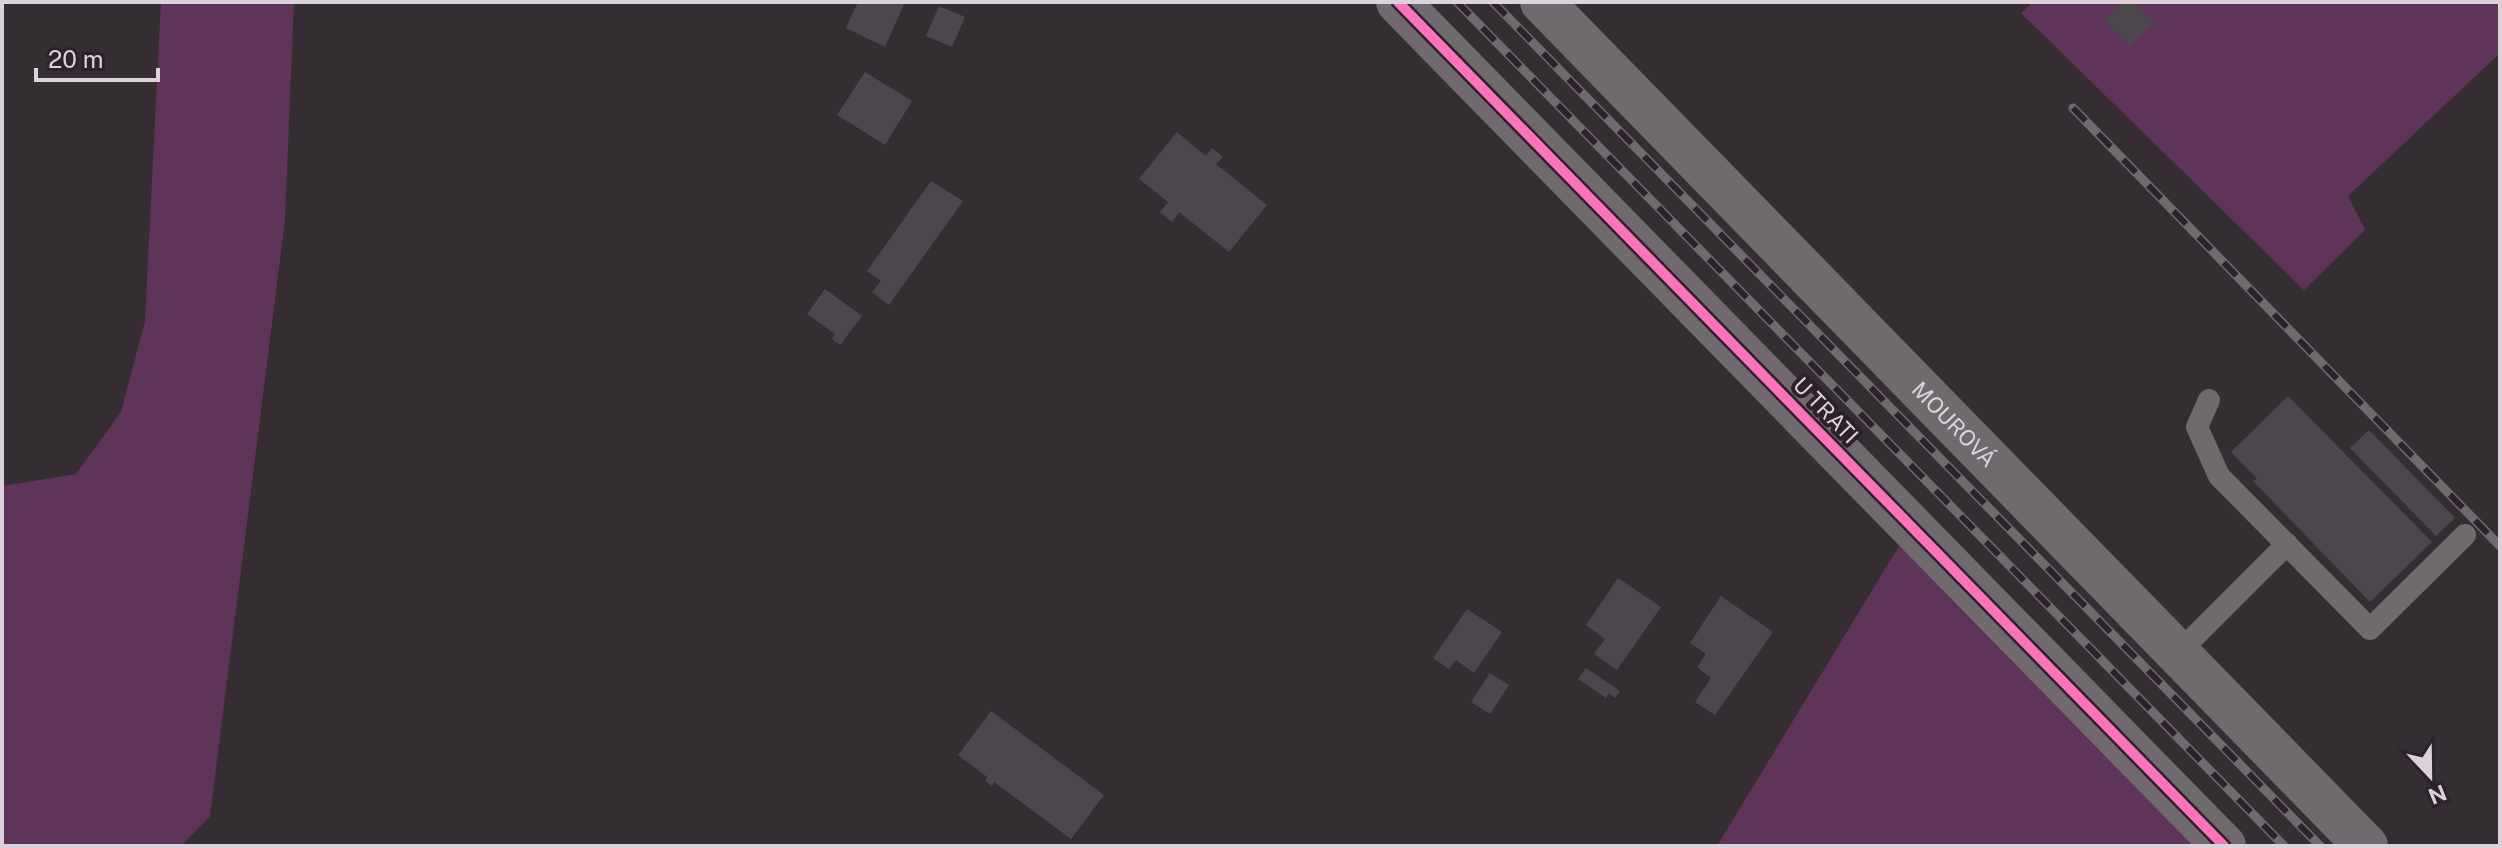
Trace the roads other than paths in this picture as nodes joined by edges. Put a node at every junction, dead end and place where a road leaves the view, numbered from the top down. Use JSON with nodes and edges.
{"nodes":[{"id":1,"x":1398,"y":2,"type":"edge"},
{"id":2,"x":1542,"y":2,"type":"edge"},
{"id":3,"x":2209,"y":400,"type":"dead end"},
{"id":4,"x":2465,"y":535,"type":"dead end"},
{"id":5,"x":2287,"y":544,"type":"junction"},
{"id":6,"x":2178,"y":653,"type":"junction"},
{"id":7,"x":2224,"y":846,"type":"edge"},
{"id":8,"x":2366,"y":846,"type":"edge"}],
"edges":[{"from":1,"to":7,"type":"street","name":"U TRATI"},
{"from":2,"to":6,"type":"street","name":"MOUROVÁ"},
{"from":3,"to":5,"type":"lane"},
{"from":4,"to":5,"type":"lane"},
{"from":5,"to":6,"type":"lane"},
{"from":6,"to":8,"type":"street","name":"MOUROVÁ"}]}
